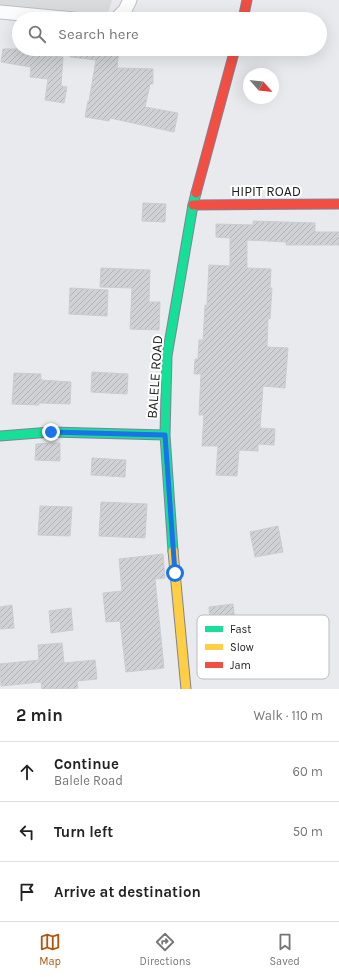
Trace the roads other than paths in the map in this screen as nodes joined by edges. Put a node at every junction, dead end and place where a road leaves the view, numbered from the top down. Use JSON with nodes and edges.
{"nodes":[{"id":1,"x":130,"y":0,"type":"edge"},
{"id":2,"x":247,"y":0,"type":"edge"},
{"id":3,"x":0,"y":12,"type":"edge"},
{"id":4,"x":123,"y":12,"type":"edge"},
{"id":5,"x":244,"y":12,"type":"edge"},
{"id":6,"x":12,"y":13,"type":"edge"},
{"id":7,"x":233,"y":56,"type":"edge"},
{"id":8,"x":339,"y":204,"type":"edge"},
{"id":9,"x":193,"y":205,"type":"junction"},
{"id":10,"x":165,"y":435,"type":"junction"},
{"id":11,"x":0,"y":436,"type":"edge"},
{"id":12,"x":186,"y":689,"type":"edge"}],
"edges":[{"from":1,"to":4,"type":"street"},
{"from":2,"to":5,"type":"street"},
{"from":3,"to":6,"type":"street"},
{"from":7,"to":9,"type":"street","name":"BALELE ROAD"},
{"from":8,"to":9,"type":"street","name":"HIPIT ROAD"},
{"from":9,"to":10,"type":"street","name":"BALELE ROAD"},
{"from":10,"to":11,"type":"street"},
{"from":10,"to":12,"type":"street","name":"BALELE ROAD"}]}
